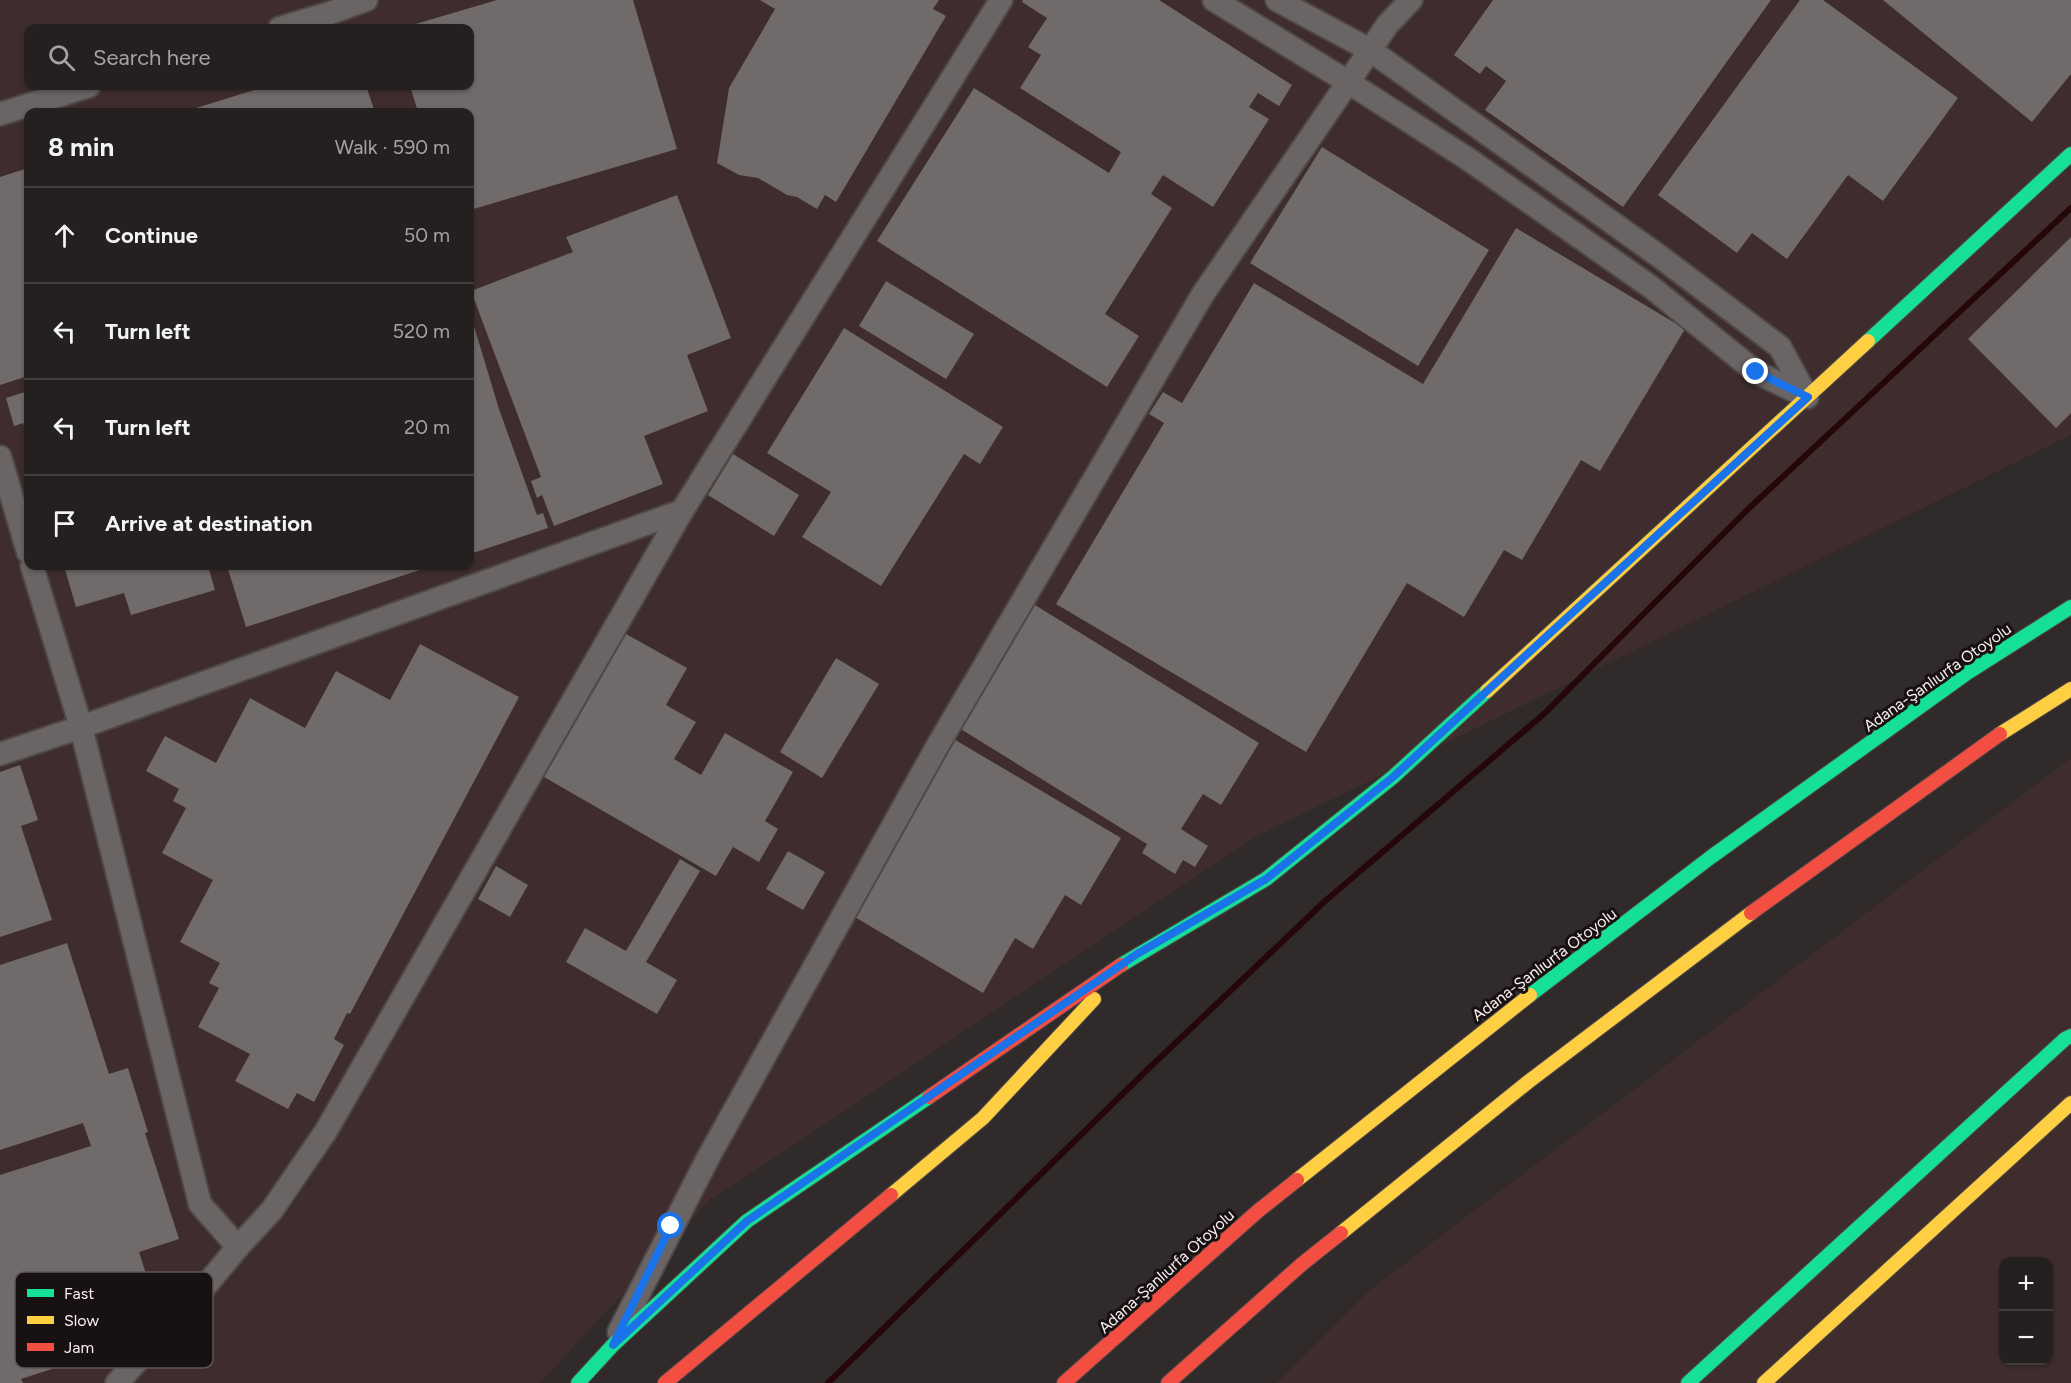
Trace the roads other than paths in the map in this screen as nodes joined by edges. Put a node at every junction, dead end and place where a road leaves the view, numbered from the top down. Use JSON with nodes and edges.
{"nodes":[{"id":1,"x":366,"y":0,"type":"edge"},
{"id":2,"x":1000,"y":0,"type":"edge"},
{"id":3,"x":1214,"y":0,"type":"edge"},
{"id":4,"x":1277,"y":0,"type":"edge"},
{"id":5,"x":1411,"y":0,"type":"edge"},
{"id":6,"x":293,"y":24,"type":"edge"},
{"id":7,"x":1370,"y":50,"type":"junction"},
{"id":8,"x":1348,"y":82,"type":"junction"},
{"id":9,"x":76,"y":90,"type":"edge"},
{"id":10,"x":0,"y":114,"type":"edge"},
{"id":11,"x":2071,"y":154,"type":"edge"},
{"id":12,"x":1808,"y":397,"type":"junction"},
{"id":13,"x":0,"y":457,"type":"edge"},
{"id":14,"x":682,"y":511,"type":"junction"},
{"id":15,"x":24,"y":538,"type":"edge"},
{"id":16,"x":33,"y":570,"type":"edge"},
{"id":17,"x":2071,"y":607,"type":"edge"},
{"id":18,"x":2071,"y":689,"type":"edge"},
{"id":19,"x":81,"y":727,"type":"junction"},
{"id":20,"x":0,"y":754,"type":"edge"},
{"id":21,"x":1137,"y":954,"type":"junction"},
{"id":22,"x":2071,"y":1036,"type":"edge"},
{"id":23,"x":2071,"y":1103,"type":"edge"},
{"id":24,"x":238,"y":1247,"type":"junction"},
{"id":25,"x":213,"y":1277,"type":"edge"},
{"id":26,"x":613,"y":1345,"type":"junction"},
{"id":27,"x":131,"y":1368,"type":"edge"},
{"id":28,"x":117,"y":1383,"type":"edge"},
{"id":29,"x":578,"y":1383,"type":"edge"},
{"id":30,"x":665,"y":1383,"type":"edge"},
{"id":31,"x":1064,"y":1383,"type":"edge"},
{"id":32,"x":1168,"y":1383,"type":"edge"},
{"id":33,"x":1688,"y":1383,"type":"edge"},
{"id":34,"x":1764,"y":1383,"type":"edge"}],
"edges":[{"from":1,"to":6,"type":"street"},
{"from":2,"to":14,"type":"street"},
{"from":3,"to":8,"type":"street"},
{"from":4,"to":7,"type":"street"},
{"from":5,"to":7,"type":"street"},
{"from":7,"to":8,"type":"street"},
{"from":7,"to":12,"type":"street"},
{"from":8,"to":12,"type":"street"},
{"from":8,"to":26,"type":"street"},
{"from":9,"to":10,"type":"street"},
{"from":11,"to":12,"type":"main road"},
{"from":12,"to":21,"type":"main road"},
{"from":13,"to":15,"type":"street"},
{"from":14,"to":19,"type":"street"},
{"from":14,"to":24,"type":"street"},
{"from":16,"to":19,"type":"street"},
{"from":17,"to":31,"type":"main road","name":"Adana-Şanlıurfa Otoyolu"},
{"from":18,"to":32,"type":"main road"},
{"from":19,"to":20,"type":"street"},
{"from":19,"to":24,"type":"street"},
{"from":21,"to":26,"type":"main road"},
{"from":21,"to":30,"type":"main road"},
{"from":22,"to":33,"type":"main road"},
{"from":23,"to":34,"type":"main road"},
{"from":24,"to":25,"type":"street"},
{"from":26,"to":29,"type":"main road"},
{"from":27,"to":28,"type":"street"}]}
